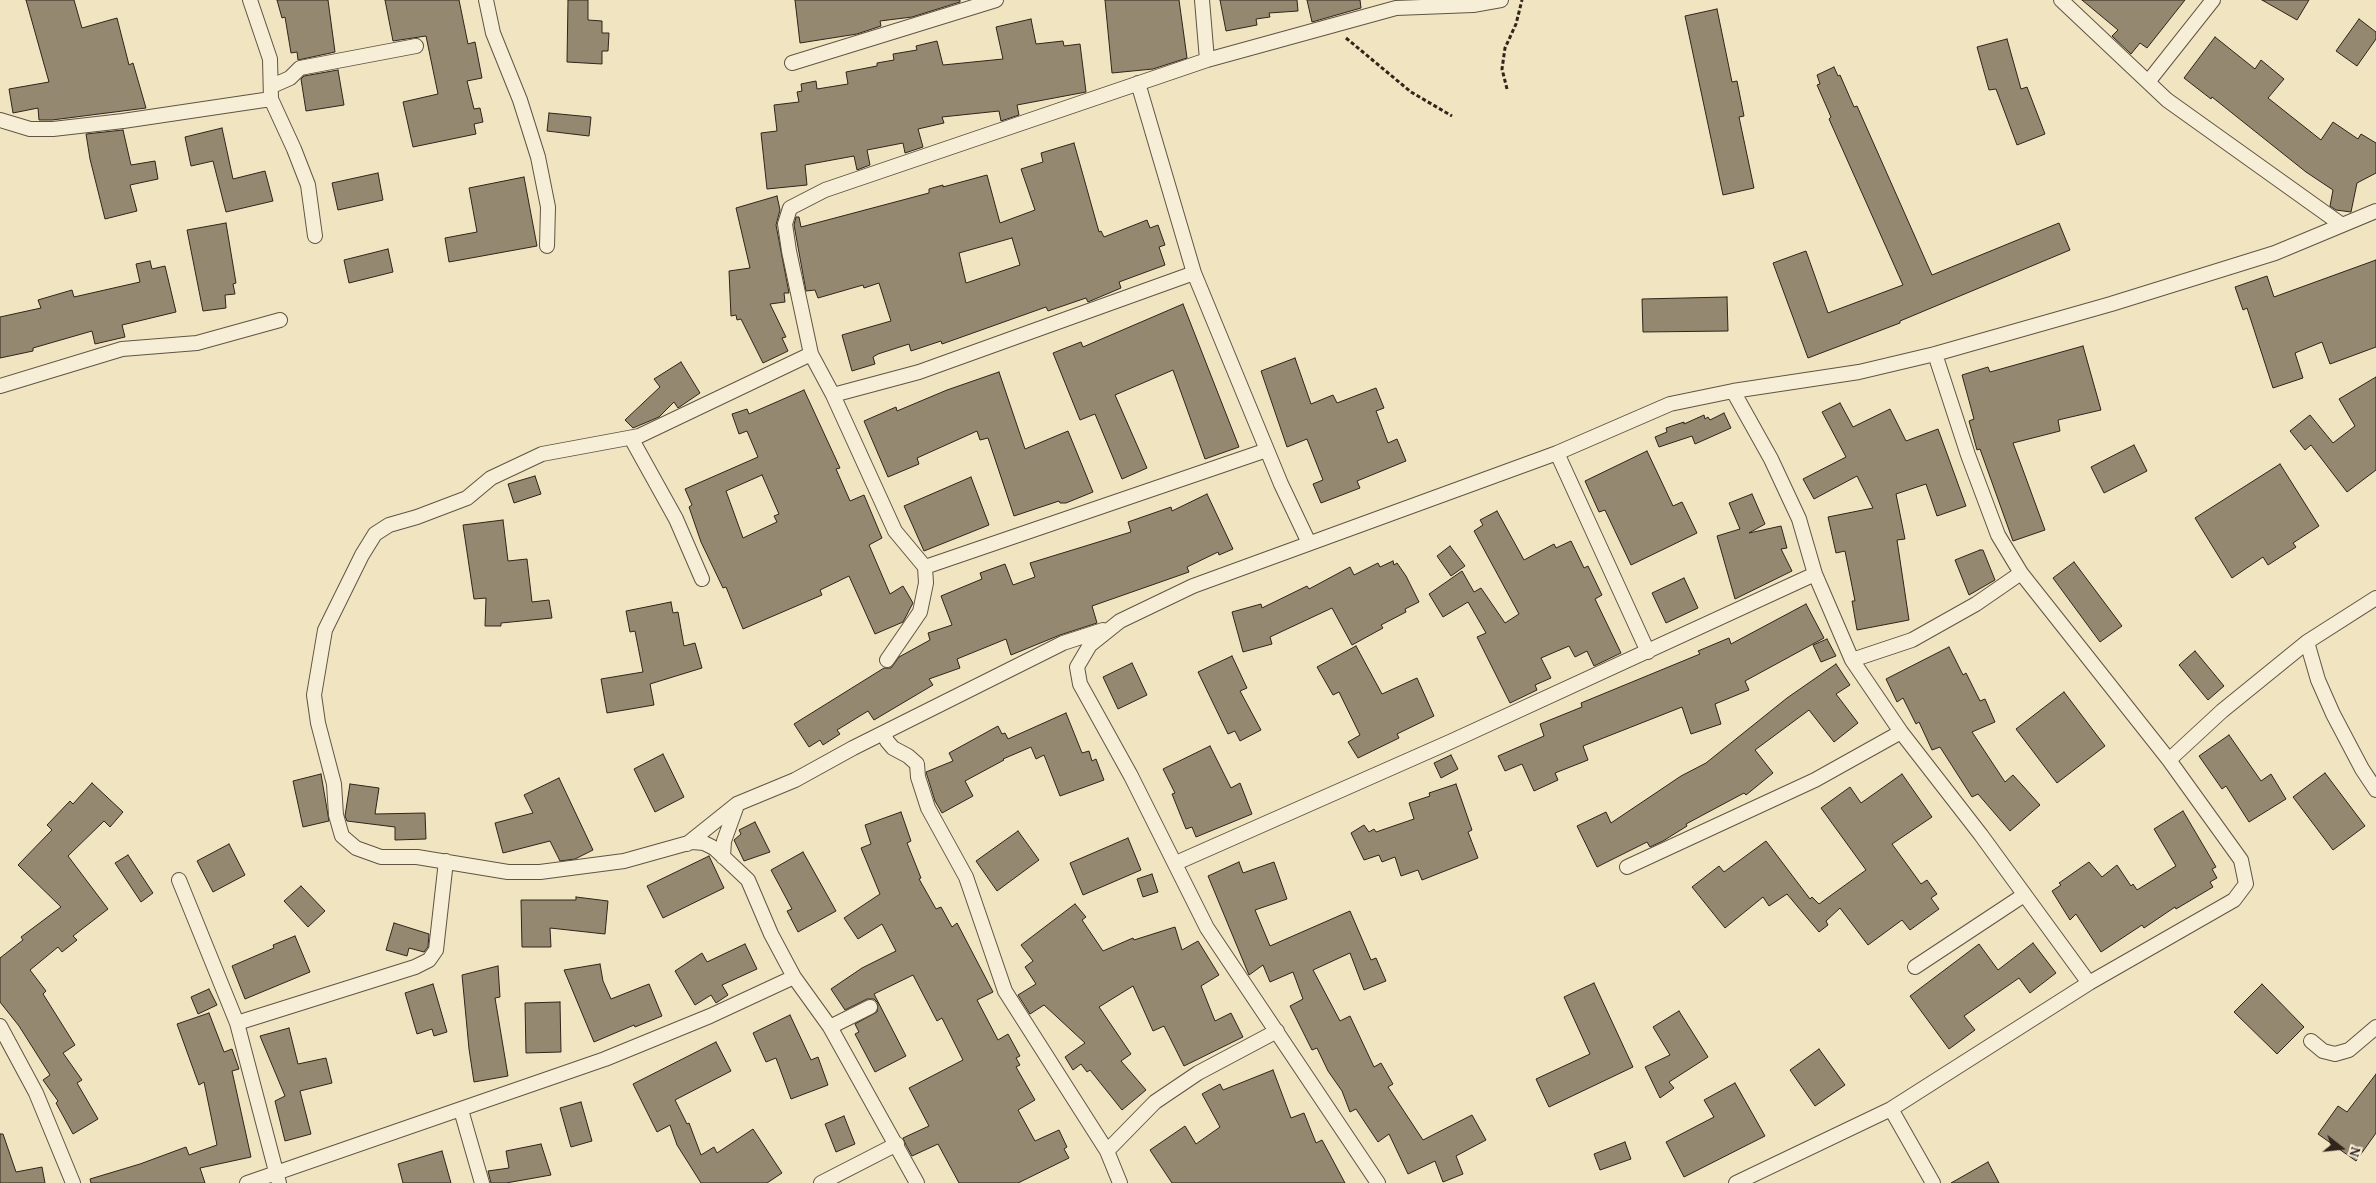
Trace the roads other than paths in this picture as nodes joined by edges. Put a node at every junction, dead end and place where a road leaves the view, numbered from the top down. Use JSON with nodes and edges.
{"nodes":[{"id":1,"x":250,"y":0,"type":"edge"},
{"id":2,"x":486,"y":0,"type":"edge"},
{"id":3,"x":996,"y":0,"type":"edge"},
{"id":4,"x":1202,"y":0,"type":"edge"},
{"id":5,"x":1501,"y":0,"type":"edge"},
{"id":6,"x":2061,"y":0,"type":"edge"},
{"id":7,"x":2213,"y":0,"type":"edge"},
{"id":8,"x":416,"y":46,"type":"dead end"},
{"id":9,"x":1207,"y":60,"type":"junction"},
{"id":10,"x":792,"y":63,"type":"dead end"},
{"id":11,"x":2148,"y":82,"type":"junction"},
{"id":12,"x":1138,"y":83,"type":"junction"},
{"id":13,"x":271,"y":93,"type":"junction"},
{"id":14,"x":0,"y":120,"type":"edge"},
{"id":15,"x":2376,"y":210,"type":"edge"},
{"id":16,"x":2342,"y":226,"type":"junction"},
{"id":17,"x":315,"y":236,"type":"dead end"},
{"id":18,"x":547,"y":246,"type":"dead end"},
{"id":19,"x":1194,"y":273,"type":"junction"},
{"id":20,"x":280,"y":320,"type":"dead end"},
{"id":21,"x":812,"y":354,"type":"junction"},
{"id":22,"x":1936,"y":354,"type":"junction"},
{"id":23,"x":0,"y":386,"type":"edge"},
{"id":24,"x":1733,"y":391,"type":"junction"},
{"id":25,"x":833,"y":394,"type":"junction"},
{"id":26,"x":631,"y":438,"type":"junction"},
{"id":27,"x":1267,"y":450,"type":"junction"},
{"id":28,"x":1557,"y":453,"type":"junction"},
{"id":29,"x":1309,"y":544,"type":"junction"},
{"id":30,"x":925,"y":568,"type":"junction"},
{"id":31,"x":2021,"y":573,"type":"junction"},
{"id":32,"x":1815,"y":574,"type":"junction"},
{"id":33,"x":702,"y":579,"type":"dead end"},
{"id":34,"x":2376,"y":598,"type":"edge"},
{"id":35,"x":1114,"y":626,"type":"junction"},
{"id":36,"x":2307,"y":642,"type":"junction"},
{"id":37,"x":1648,"y":652,"type":"junction"},
{"id":38,"x":887,"y":660,"type":"dead end"},
{"id":39,"x":1852,"y":660,"type":"junction"},
{"id":40,"x":1901,"y":732,"type":"junction"},
{"id":41,"x":884,"y":733,"type":"junction"},
{"id":42,"x":2169,"y":760,"type":"junction"},
{"id":43,"x":2376,"y":790,"type":"edge"},
{"id":44,"x":737,"y":804,"type":"junction"},
{"id":45,"x":687,"y":844,"type":"junction"},
{"id":46,"x":722,"y":857,"type":"junction"},
{"id":47,"x":446,"y":861,"type":"junction"},
{"id":48,"x":1176,"y":862,"type":"junction"},
{"id":49,"x":1627,"y":867,"type":"dead end"},
{"id":50,"x":179,"y":880,"type":"dead end"},
{"id":51,"x":2024,"y":895,"type":"junction"},
{"id":52,"x":1915,"y":967,"type":"dead end"},
{"id":53,"x":794,"y":977,"type":"junction"},
{"id":54,"x":2089,"y":983,"type":"junction"},
{"id":55,"x":870,"y":1007,"type":"dead end"},
{"id":56,"x":237,"y":1023,"type":"junction"},
{"id":57,"x":0,"y":1026,"type":"edge"},
{"id":58,"x":830,"y":1026,"type":"junction"},
{"id":59,"x":2376,"y":1027,"type":"edge"},
{"id":60,"x":1277,"y":1032,"type":"junction"},
{"id":61,"x":2311,"y":1041,"type":"dead end"},
{"id":62,"x":1890,"y":1109,"type":"junction"},
{"id":63,"x":461,"y":1110,"type":"junction"},
{"id":64,"x":897,"y":1144,"type":"junction"},
{"id":65,"x":1107,"y":1152,"type":"junction"},
{"id":66,"x":278,"y":1177,"type":"edge"},
{"id":67,"x":73,"y":1183,"type":"edge"},
{"id":68,"x":247,"y":1183,"type":"edge"},
{"id":69,"x":482,"y":1183,"type":"edge"},
{"id":70,"x":821,"y":1183,"type":"edge"},
{"id":71,"x":917,"y":1183,"type":"edge"},
{"id":72,"x":1120,"y":1183,"type":"edge"},
{"id":73,"x":1378,"y":1183,"type":"edge"},
{"id":74,"x":1736,"y":1183,"type":"edge"},
{"id":75,"x":1933,"y":1183,"type":"edge"}],
"edges":[{"from":1,"to":13,"type":"street"},
{"from":2,"to":18,"type":"street"},
{"from":3,"to":10,"type":"street"},
{"from":4,"to":9,"type":"street"},
{"from":5,"to":9,"type":"street"},
{"from":6,"to":11,"type":"street"},
{"from":7,"to":11,"type":"street"},
{"from":8,"to":13,"type":"street"},
{"from":9,"to":12,"type":"street"},
{"from":11,"to":16,"type":"street"},
{"from":12,"to":19,"type":"street"},
{"from":12,"to":21,"type":"street"},
{"from":13,"to":14,"type":"street"},
{"from":13,"to":17,"type":"street"},
{"from":15,"to":16,"type":"street"},
{"from":16,"to":22,"type":"street"},
{"from":19,"to":25,"type":"street"},
{"from":19,"to":27,"type":"street"},
{"from":20,"to":23,"type":"street"},
{"from":21,"to":25,"type":"street"},
{"from":21,"to":26,"type":"street"},
{"from":22,"to":24,"type":"street"},
{"from":22,"to":31,"type":"street"},
{"from":24,"to":28,"type":"street"},
{"from":24,"to":32,"type":"street"},
{"from":25,"to":30,"type":"street"},
{"from":26,"to":33,"type":"street"},
{"from":26,"to":47,"type":"street"},
{"from":27,"to":29,"type":"street"},
{"from":27,"to":30,"type":"street"},
{"from":28,"to":29,"type":"street"},
{"from":28,"to":37,"type":"street"},
{"from":29,"to":35,"type":"street"},
{"from":30,"to":38,"type":"street"},
{"from":31,"to":39,"type":"street"},
{"from":31,"to":42,"type":"street"},
{"from":32,"to":37,"type":"street"},
{"from":32,"to":39,"type":"street"},
{"from":34,"to":36,"type":"street"},
{"from":35,"to":41,"type":"street"},
{"from":35,"to":48,"type":"street"},
{"from":36,"to":42,"type":"street"},
{"from":36,"to":43,"type":"street"},
{"from":37,"to":48,"type":"street"},
{"from":39,"to":40,"type":"street"},
{"from":40,"to":49,"type":"street"},
{"from":40,"to":51,"type":"street"},
{"from":41,"to":44,"type":"street"},
{"from":41,"to":65,"type":"street"},
{"from":42,"to":54,"type":"street"},
{"from":44,"to":45,"type":"street"},
{"from":44,"to":46,"type":"street"},
{"from":45,"to":46,"type":"street"},
{"from":45,"to":47,"type":"street"},
{"from":46,"to":53,"type":"street"},
{"from":47,"to":56,"type":"street"},
{"from":48,"to":60,"type":"street"},
{"from":50,"to":56,"type":"street"},
{"from":51,"to":52,"type":"street"},
{"from":51,"to":54,"type":"street"},
{"from":53,"to":58,"type":"street"},
{"from":53,"to":63,"type":"street"},
{"from":54,"to":62,"type":"street"},
{"from":55,"to":58,"type":"street"},
{"from":56,"to":66,"type":"street"},
{"from":57,"to":67,"type":"street"},
{"from":58,"to":64,"type":"street"},
{"from":59,"to":61,"type":"street"},
{"from":60,"to":65,"type":"street"},
{"from":60,"to":73,"type":"street"},
{"from":62,"to":74,"type":"street"},
{"from":62,"to":75,"type":"street"},
{"from":63,"to":66,"type":"street"},
{"from":63,"to":69,"type":"street"},
{"from":64,"to":70,"type":"street"},
{"from":64,"to":71,"type":"street"},
{"from":65,"to":72,"type":"street"},
{"from":66,"to":68,"type":"street"}]}
